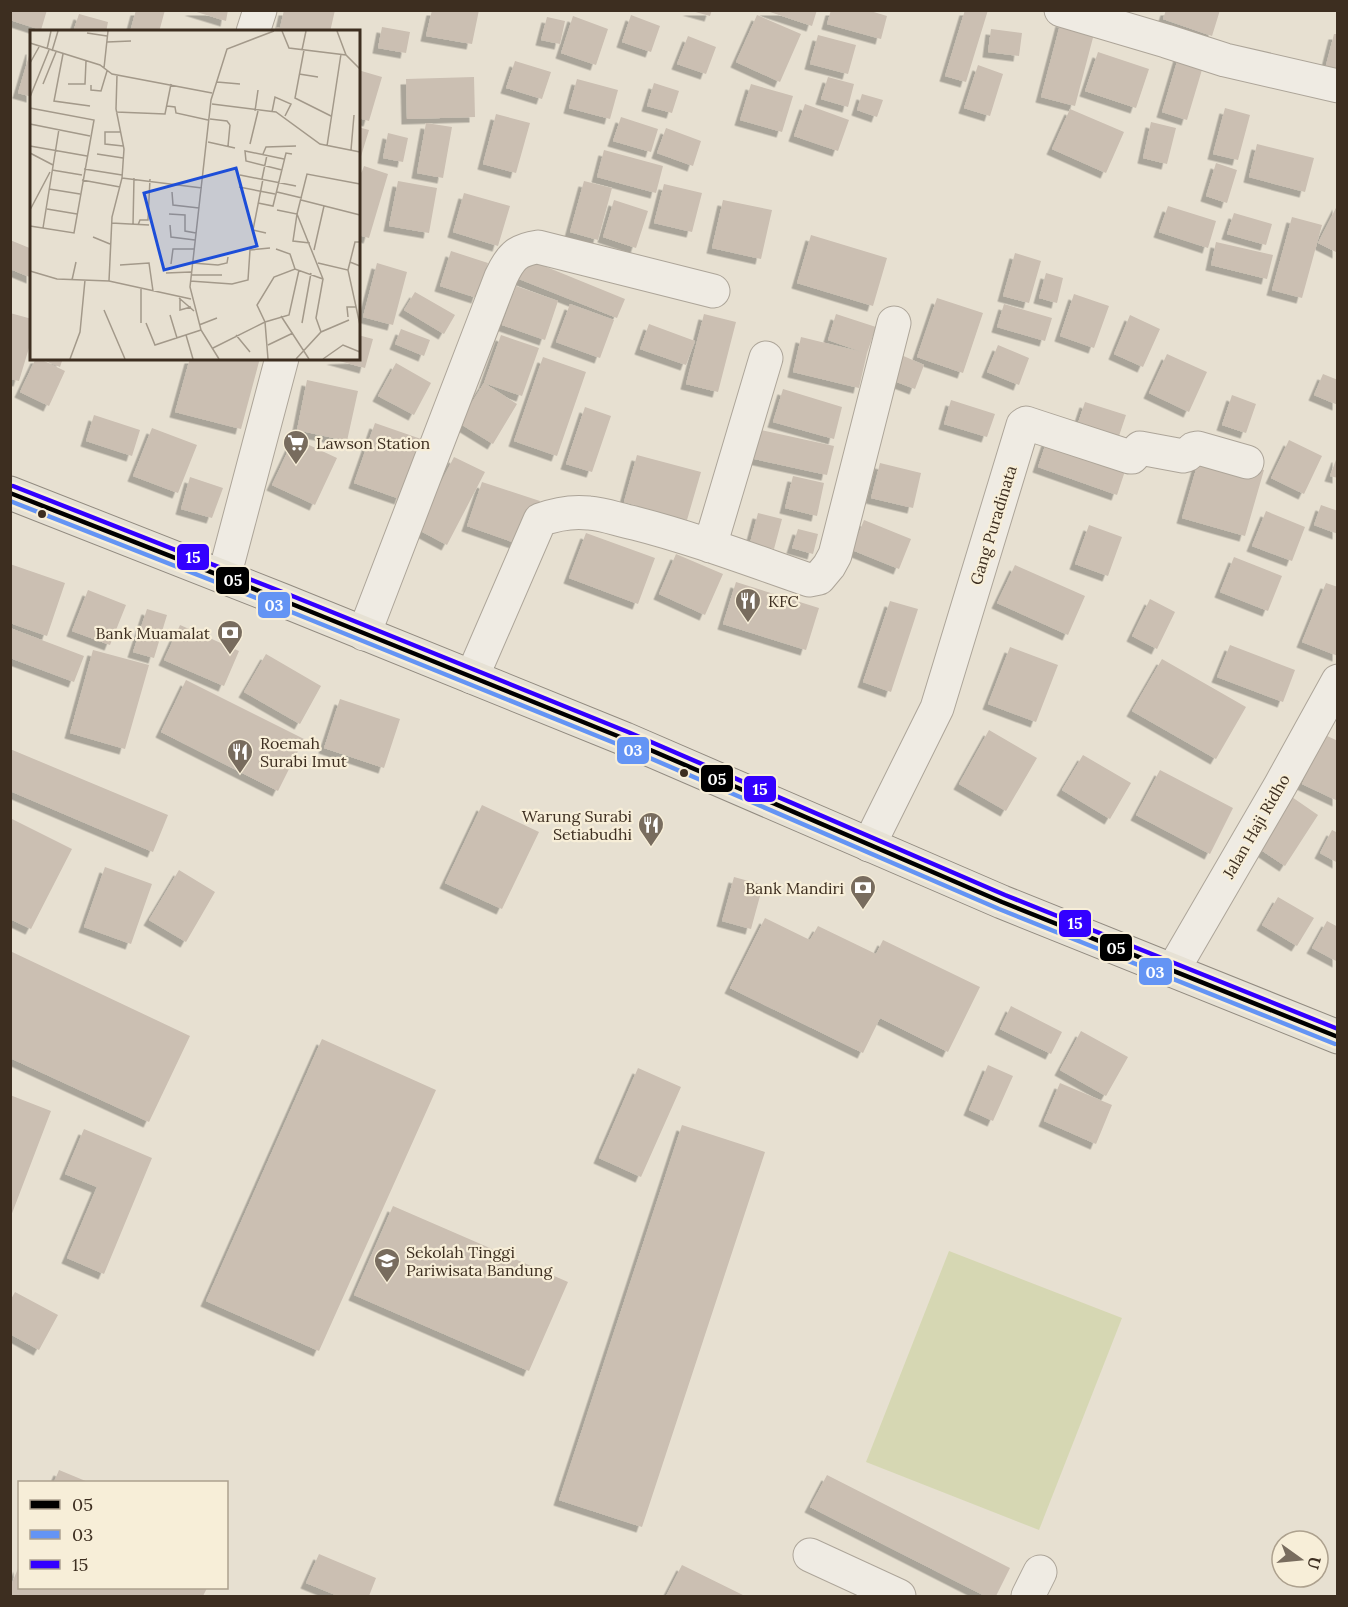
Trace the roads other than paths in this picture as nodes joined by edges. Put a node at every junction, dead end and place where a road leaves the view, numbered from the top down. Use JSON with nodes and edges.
{"nodes":[{"id":1,"x":260,"y":10,"type":"edge"},
{"id":2,"x":1061,"y":10,"type":"edge"},
{"id":3,"x":254,"y":30,"type":"edge"},
{"id":4,"x":1338,"y":86,"type":"edge"},
{"id":5,"x":713,"y":291,"type":"dead end"},
{"id":6,"x":894,"y":323,"type":"dead end"},
{"id":7,"x":766,"y":357,"type":"dead end"},
{"id":8,"x":281,"y":360,"type":"edge"},
{"id":9,"x":1247,"y":462,"type":"dead end"},
{"id":10,"x":10,"y":493,"type":"edge"},
{"id":11,"x":710,"y":546,"type":"junction"},
{"id":12,"x":224,"y":577,"type":"junction"},
{"id":13,"x":364,"y":634,"type":"junction"},
{"id":14,"x":472,"y":677,"type":"junction"},
{"id":15,"x":1338,"y":681,"type":"edge"},
{"id":16,"x":869,"y":845,"type":"junction"},
{"id":17,"x":1173,"y":970,"type":"junction"},
{"id":18,"x":1338,"y":1037,"type":"edge"},
{"id":19,"x":810,"y":1555,"type":"dead end"},
{"id":20,"x":899,"y":1596,"type":"edge"}],
"edges":[{"from":1,"to":3,"type":"street"},
{"from":2,"to":4,"type":"street"},
{"from":5,"to":13,"type":"street"},
{"from":6,"to":11,"type":"street"},
{"from":7,"to":11,"type":"street"},
{"from":8,"to":12,"type":"street"},
{"from":9,"to":16,"type":"street","name":"Gang Puradinata"},
{"from":10,"to":12,"type":"main road"},
{"from":11,"to":14,"type":"street"},
{"from":12,"to":13,"type":"main road"},
{"from":13,"to":14,"type":"main road"},
{"from":14,"to":16,"type":"main road"},
{"from":15,"to":17,"type":"street","name":"Jalan Haji Ridho"},
{"from":16,"to":17,"type":"main road"},
{"from":17,"to":18,"type":"main road"},
{"from":19,"to":20,"type":"street"}]}
